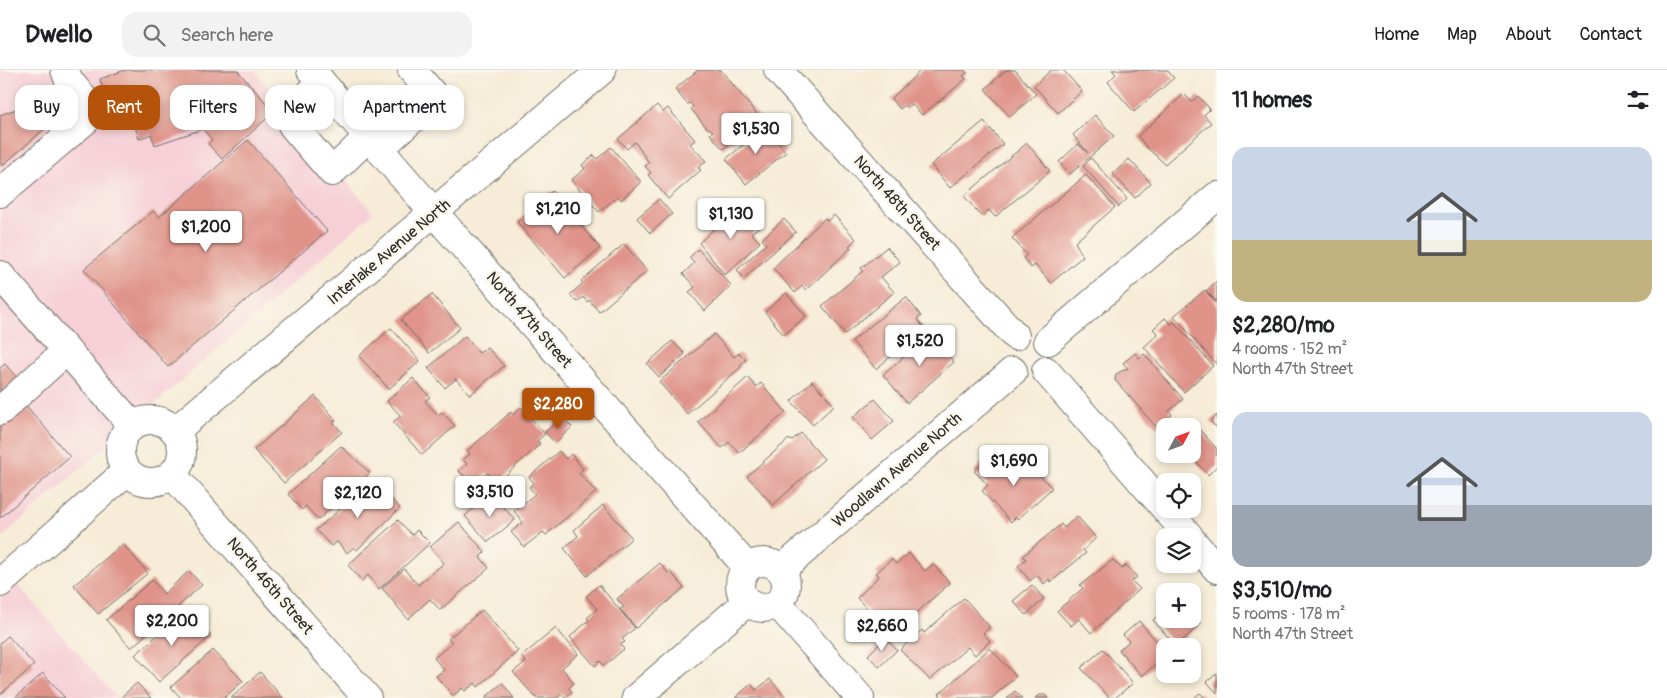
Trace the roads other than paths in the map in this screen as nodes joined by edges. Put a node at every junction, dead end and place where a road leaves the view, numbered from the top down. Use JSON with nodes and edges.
{"nodes":[{"id":1,"x":65,"y":70,"type":"edge"},
{"id":2,"x":412,"y":70,"type":"edge"},
{"id":3,"x":602,"y":70,"type":"edge"},
{"id":4,"x":778,"y":70,"type":"edge"},
{"id":5,"x":315,"y":74,"type":"edge"},
{"id":6,"x":375,"y":142,"type":"junction"},
{"id":7,"x":0,"y":194,"type":"edge"},
{"id":8,"x":1217,"y":196,"type":"edge"},
{"id":9,"x":435,"y":214,"type":"junction"},
{"id":10,"x":0,"y":275,"type":"edge"},
{"id":11,"x":1015,"y":336,"type":"junction"},
{"id":12,"x":1048,"y":340,"type":"junction"},
{"id":13,"x":66,"y":351,"type":"junction"},
{"id":14,"x":1013,"y":371,"type":"junction"},
{"id":15,"x":1046,"y":371,"type":"junction"},
{"id":16,"x":0,"y":411,"type":"edge"},
{"id":17,"x":132,"y":426,"type":"junction"},
{"id":18,"x":175,"y":431,"type":"junction"},
{"id":19,"x":128,"y":471,"type":"junction"},
{"id":20,"x":172,"y":474,"type":"junction"},
{"id":21,"x":1181,"y":528,"type":"edge"},
{"id":22,"x":1201,"y":551,"type":"edge"},
{"id":23,"x":748,"y":568,"type":"junction"},
{"id":24,"x":1217,"y":569,"type":"edge"},
{"id":25,"x":781,"y":570,"type":"junction"},
{"id":26,"x":0,"y":583,"type":"edge"},
{"id":27,"x":747,"y":602,"type":"junction"},
{"id":28,"x":778,"y":604,"type":"junction"},
{"id":29,"x":367,"y":698,"type":"edge"},
{"id":30,"x":636,"y":698,"type":"edge"},
{"id":31,"x":860,"y":698,"type":"edge"}],
"edges":[{"from":1,"to":7,"type":"street"},
{"from":2,"to":6,"type":"street"},
{"from":3,"to":9,"type":"street","name":"Interlake Avenue North"},
{"from":4,"to":11,"type":"street","name":"North 48th Street"},
{"from":5,"to":6,"type":"street","name":"North 47th Street"},
{"from":5,"to":6,"type":"street"},
{"from":6,"to":9,"type":"street","name":"North 47th Street"},
{"from":8,"to":12,"type":"street"},
{"from":9,"to":18,"type":"street","name":"Interlake Avenue North"},
{"from":9,"to":23,"type":"street","name":"North 47th Street"},
{"from":10,"to":13,"type":"street"},
{"from":11,"to":12,"type":"street"},
{"from":11,"to":14,"type":"street"},
{"from":12,"to":15,"type":"street"},
{"from":13,"to":16,"type":"street"},
{"from":13,"to":17,"type":"street"},
{"from":14,"to":15,"type":"street"},
{"from":14,"to":25,"type":"street","name":"Woodlawn Avenue North"},
{"from":15,"to":21,"type":"street"},
{"from":17,"to":18,"type":"street"},
{"from":17,"to":19,"type":"street"},
{"from":18,"to":20,"type":"street"},
{"from":19,"to":20,"type":"street"},
{"from":19,"to":26,"type":"street"},
{"from":20,"to":29,"type":"street","name":"North 46th Street"},
{"from":22,"to":24,"type":"street"},
{"from":23,"to":25,"type":"street"},
{"from":23,"to":27,"type":"street"},
{"from":25,"to":28,"type":"street"},
{"from":27,"to":28,"type":"street"},
{"from":27,"to":30,"type":"street"},
{"from":28,"to":31,"type":"street"}]}
